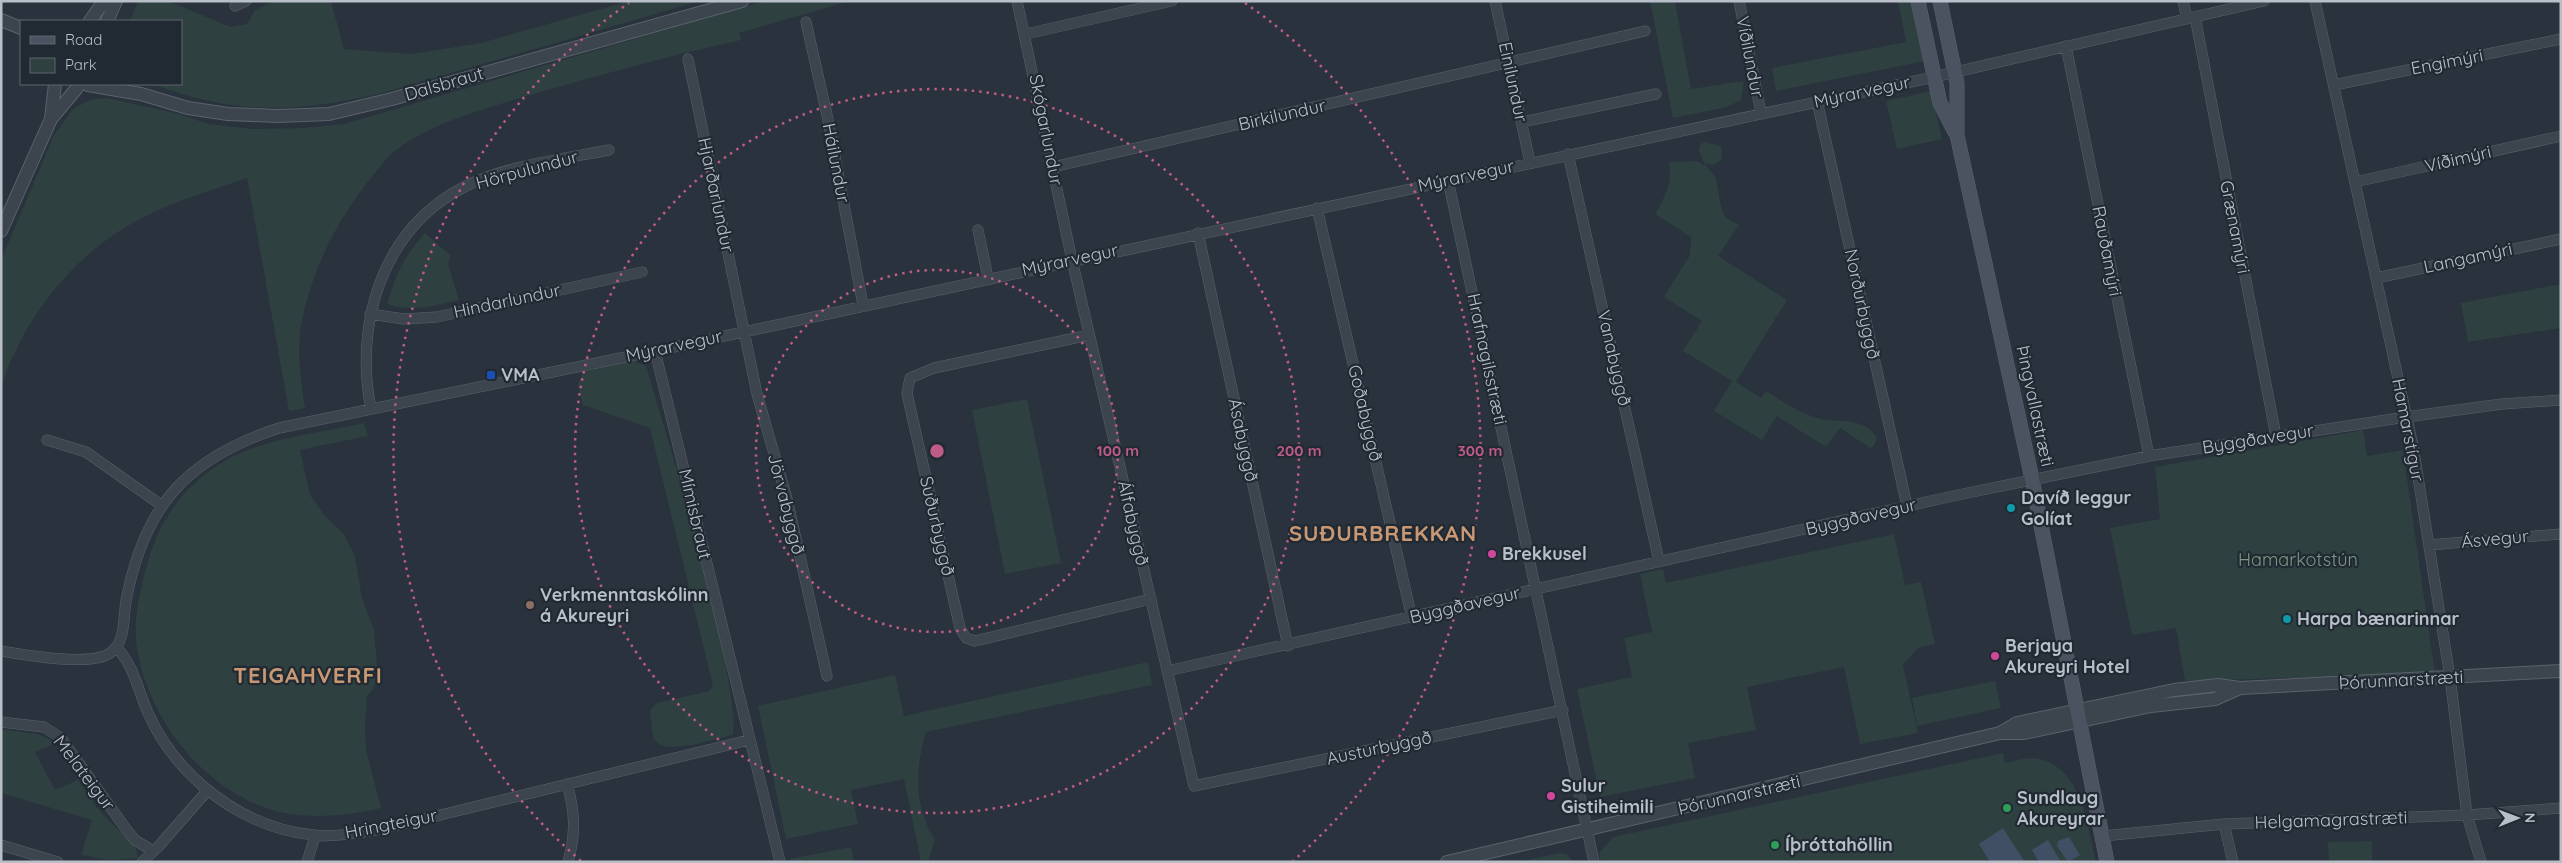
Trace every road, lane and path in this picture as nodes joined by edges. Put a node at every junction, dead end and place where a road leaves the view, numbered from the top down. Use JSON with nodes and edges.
{"nodes":[{"id":1,"x":104,"y":1,"type":"edge"},
{"id":2,"x":116,"y":1,"type":"edge"},
{"id":3,"x":246,"y":1,"type":"edge"},
{"id":4,"x":742,"y":1,"type":"edge"},
{"id":5,"x":1017,"y":1,"type":"edge"},
{"id":6,"x":1172,"y":1,"type":"edge"},
{"id":7,"x":1495,"y":1,"type":"edge"},
{"id":8,"x":1739,"y":1,"type":"edge"},
{"id":9,"x":1918,"y":1,"type":"edge"},
{"id":10,"x":1940,"y":1,"type":"edge"},
{"id":11,"x":2182,"y":1,"type":"edge"},
{"id":12,"x":2264,"y":1,"type":"edge"},
{"id":13,"x":2315,"y":1,"type":"edge"},
{"id":14,"x":235,"y":6,"type":"dead end"},
{"id":15,"x":2191,"y":18,"type":"junction"},
{"id":16,"x":1,"y":20,"type":"edge"},
{"id":17,"x":91,"y":20,"type":"edge"},
{"id":18,"x":107,"y":20,"type":"edge"},
{"id":19,"x":806,"y":22,"type":"dead end"},
{"id":20,"x":19,"y":29,"type":"edge"},
{"id":21,"x":1645,"y":30,"type":"dead end"},
{"id":22,"x":1026,"y":34,"type":"junction"},
{"id":23,"x":2561,"y":39,"type":"edge"},
{"id":24,"x":2066,"y":46,"type":"junction"},
{"id":25,"x":688,"y":59,"type":"dead end"},
{"id":26,"x":1510,"y":64,"type":"junction"},
{"id":27,"x":1954,"y":72,"type":"junction"},
{"id":28,"x":1934,"y":76,"type":"junction"},
{"id":29,"x":55,"y":85,"type":"edge"},
{"id":30,"x":132,"y":85,"type":"edge"},
{"id":31,"x":2334,"y":85,"type":"junction"},
{"id":32,"x":85,"y":86,"type":"edge"},
{"id":33,"x":141,"y":94,"type":"junction"},
{"id":34,"x":1656,"y":94,"type":"dead end"},
{"id":35,"x":1817,"y":101,"type":"junction"},
{"id":36,"x":1761,"y":113,"type":"junction"},
{"id":37,"x":51,"y":120,"type":"junction"},
{"id":38,"x":1522,"y":122,"type":"junction"},
{"id":39,"x":1956,"y":135,"type":"junction"},
{"id":40,"x":2561,"y":136,"type":"edge"},
{"id":41,"x":609,"y":150,"type":"dead end"},
{"id":42,"x":1568,"y":154,"type":"junction"},
{"id":43,"x":1530,"y":162,"type":"junction"},
{"id":44,"x":1053,"y":167,"type":"junction"},
{"id":45,"x":1448,"y":180,"type":"junction"},
{"id":46,"x":2355,"y":182,"type":"junction"},
{"id":47,"x":1317,"y":208,"type":"junction"},
{"id":48,"x":978,"y":230,"type":"dead end"},
{"id":49,"x":1,"y":231,"type":"edge"},
{"id":50,"x":1198,"y":233,"type":"junction"},
{"id":51,"x":2561,"y":238,"type":"edge"},
{"id":52,"x":1072,"y":260,"type":"junction"},
{"id":53,"x":642,"y":272,"type":"dead end"},
{"id":54,"x":988,"y":278,"type":"junction"},
{"id":55,"x":2376,"y":278,"type":"junction"},
{"id":56,"x":863,"y":305,"type":"junction"},
{"id":57,"x":370,"y":314,"type":"junction"},
{"id":58,"x":744,"y":331,"type":"junction"},
{"id":59,"x":1089,"y":335,"type":"junction"},
{"id":60,"x":655,"y":351,"type":"junction"},
{"id":61,"x":2561,"y":400,"type":"edge"},
{"id":62,"x":371,"y":409,"type":"junction"},
{"id":63,"x":2406,"y":417,"type":"junction"},
{"id":64,"x":2276,"y":436,"type":"junction"},
{"id":65,"x":47,"y":440,"type":"dead end"},
{"id":66,"x":2149,"y":456,"type":"junction"},
{"id":67,"x":2032,"y":479,"type":"junction"},
{"id":68,"x":161,"y":505,"type":"junction"},
{"id":69,"x":1907,"y":506,"type":"junction"},
{"id":70,"x":2561,"y":534,"type":"edge"},
{"id":71,"x":2428,"y":545,"type":"junction"},
{"id":72,"x":1659,"y":562,"type":"junction"},
{"id":73,"x":1537,"y":588,"type":"junction"},
{"id":74,"x":1150,"y":599,"type":"junction"},
{"id":75,"x":1412,"y":618,"type":"junction"},
{"id":76,"x":1288,"y":646,"type":"junction"},
{"id":77,"x":117,"y":648,"type":"junction"},
{"id":78,"x":1,"y":651,"type":"edge"},
{"id":79,"x":1167,"y":671,"type":"junction"},
{"id":80,"x":2561,"y":671,"type":"edge"},
{"id":81,"x":827,"y":676,"type":"dead end"},
{"id":82,"x":2450,"y":678,"type":"junction"},
{"id":83,"x":1563,"y":710,"type":"junction"},
{"id":84,"x":2079,"y":715,"type":"junction"},
{"id":85,"x":1,"y":722,"type":"edge"},
{"id":86,"x":749,"y":740,"type":"junction"},
{"id":87,"x":567,"y":784,"type":"junction"},
{"id":88,"x":1194,"y":786,"type":"joint"},
{"id":89,"x":208,"y":790,"type":"junction"},
{"id":90,"x":2561,"y":808,"type":"edge"},
{"id":91,"x":2467,"y":815,"type":"junction"},
{"id":92,"x":2224,"y":824,"type":"junction"},
{"id":93,"x":1587,"y":830,"type":"junction"},
{"id":94,"x":315,"y":836,"type":"junction"},
{"id":95,"x":2102,"y":836,"type":"junction"},
{"id":96,"x":1,"y":845,"type":"edge"},
{"id":97,"x":153,"y":852,"type":"junction"},
{"id":98,"x":776,"y":858,"type":"edge"},
{"id":99,"x":58,"y":862,"type":"edge"},
{"id":100,"x":142,"y":862,"type":"edge"},
{"id":101,"x":307,"y":862,"type":"edge"},
{"id":102,"x":568,"y":862,"type":"edge"},
{"id":103,"x":1447,"y":862,"type":"edge"},
{"id":104,"x":1594,"y":862,"type":"edge"},
{"id":105,"x":2107,"y":862,"type":"edge"},
{"id":106,"x":2233,"y":862,"type":"edge"},
{"id":107,"x":2481,"y":862,"type":"edge"}],
"edges":[{"from":1,"to":17,"type":"street"},
{"from":2,"to":18,"type":"street"},
{"from":3,"to":14,"type":"street"},
{"from":4,"to":33,"type":"street","name":"Dalsbraut"},
{"from":5,"to":22,"type":"street","name":"Skógarlundur"},
{"from":6,"to":22,"type":"street"},
{"from":7,"to":26,"type":"street","name":"Einilundur"},
{"from":8,"to":36,"type":"street","name":"Víðilundur"},
{"from":9,"to":28,"type":"main road","name":"Þingvallastræti"},
{"from":10,"to":27,"type":"main road","name":"Þingvallastræti"},
{"from":11,"to":15,"type":"street","name":"Grænamýri"},
{"from":12,"to":15,"type":"street","name":"Mýrarvegur"},
{"from":13,"to":31,"type":"street","name":"Hamarstígur"},
{"from":15,"to":24,"type":"street","name":"Mýrarvegur"},
{"from":15,"to":64,"type":"street","name":"Grænamýri"},
{"from":16,"to":20,"type":"street"},
{"from":19,"to":56,"type":"street","name":"Háilundur"},
{"from":21,"to":26,"type":"street","name":"Birkilundur"},
{"from":22,"to":44,"type":"street","name":"Skógarlundur"},
{"from":23,"to":31,"type":"street","name":"Engimýri"},
{"from":24,"to":27,"type":"street","name":"Mýrarvegur"},
{"from":24,"to":66,"type":"street","name":"Rauðamýri"},
{"from":25,"to":58,"type":"street","name":"Hjarðarlundur"},
{"from":26,"to":38,"type":"street","name":"Einilundur"},
{"from":26,"to":44,"type":"street","name":"Birkilundur"},
{"from":27,"to":28,"type":"street","name":"Mýrarvegur"},
{"from":27,"to":39,"type":"main road","name":"Þingvallastræti"},
{"from":28,"to":35,"type":"street","name":"Mýrarvegur"},
{"from":28,"to":39,"type":"main road","name":"Þingvallastræti"},
{"from":29,"to":37,"type":"street"},
{"from":30,"to":33,"type":"street","name":"Dalsbraut"},
{"from":31,"to":46,"type":"street","name":"Hamarstígur"},
{"from":32,"to":33,"type":"street","name":"Dalsbraut"},
{"from":32,"to":37,"type":"street"},
{"from":34,"to":38,"type":"street"},
{"from":35,"to":36,"type":"street","name":"Mýrarvegur"},
{"from":35,"to":69,"type":"street","name":"Norðurbyggð"},
{"from":36,"to":42,"type":"street","name":"Mýrarvegur"},
{"from":37,"to":49,"type":"street"},
{"from":38,"to":43,"type":"street","name":"Einilundur"},
{"from":39,"to":67,"type":"main road","name":"Þingvallastræti"},
{"from":40,"to":46,"type":"street","name":"Víðimýri"},
{"from":41,"to":57,"type":"street","name":"Hörpulundur"},
{"from":42,"to":43,"type":"street","name":"Mýrarvegur"},
{"from":42,"to":72,"type":"street","name":"Vanabyggð"},
{"from":43,"to":45,"type":"street","name":"Mýrarvegur"},
{"from":44,"to":52,"type":"street","name":"Skógarlundur"},
{"from":45,"to":47,"type":"street","name":"Mýrarvegur"},
{"from":45,"to":73,"type":"street","name":"Hrafnagilsstræti"},
{"from":46,"to":55,"type":"street","name":"Hamarstígur"},
{"from":47,"to":50,"type":"street","name":"Mýrarvegur"},
{"from":47,"to":75,"type":"street","name":"Goðabyggð"},
{"from":48,"to":54,"type":"street"},
{"from":50,"to":52,"type":"street","name":"Mýrarvegur"},
{"from":50,"to":76,"type":"street","name":"Ásabyggð"},
{"from":51,"to":55,"type":"street","name":"Langamýri"},
{"from":52,"to":54,"type":"street","name":"Mýrarvegur"},
{"from":52,"to":59,"type":"street","name":"Álfabyggð"},
{"from":53,"to":57,"type":"street","name":"Hindarlundur"},
{"from":54,"to":56,"type":"street","name":"Mýrarvegur"},
{"from":55,"to":63,"type":"street","name":"Hamarstígur"},
{"from":56,"to":58,"type":"street","name":"Mýrarvegur"},
{"from":57,"to":62,"type":"street","name":"Hörpulundur"},
{"from":58,"to":60,"type":"street","name":"Mýrarvegur"},
{"from":58,"to":81,"type":"street","name":"Jörvabyggð"},
{"from":59,"to":74,"type":"street","name":"Álfabyggð"},
{"from":59,"to":74,"type":"street","name":"Suðurbyggð"},
{"from":60,"to":62,"type":"street","name":"Mýrarvegur"},
{"from":60,"to":86,"type":"street","name":"Mímisbraut"},
{"from":61,"to":63,"type":"street","name":"Byggðavegur"},
{"from":62,"to":68,"type":"street","name":"Mýrarvegur"},
{"from":63,"to":64,"type":"street","name":"Byggðavegur"},
{"from":63,"to":71,"type":"street","name":"Hamarstígur"},
{"from":64,"to":66,"type":"street","name":"Byggðavegur"},
{"from":65,"to":68,"type":"street"},
{"from":66,"to":67,"type":"street","name":"Byggðavegur"},
{"from":67,"to":69,"type":"street","name":"Byggðavegur"},
{"from":67,"to":84,"type":"main road","name":"Þingvallastræti"},
{"from":68,"to":77,"type":"street","name":"Mýrarvegur"},
{"from":69,"to":72,"type":"street","name":"Byggðavegur"},
{"from":70,"to":71,"type":"street","name":"Ásvegur"},
{"from":71,"to":82,"type":"street","name":"Hamarstígur"},
{"from":72,"to":73,"type":"street","name":"Byggðavegur"},
{"from":73,"to":75,"type":"street","name":"Byggðavegur"},
{"from":73,"to":83,"type":"street","name":"Hrafnagilsstræti"},
{"from":74,"to":79,"type":"street","name":"Álfabyggð"},
{"from":75,"to":76,"type":"street","name":"Byggðavegur"},
{"from":76,"to":79,"type":"street","name":"Byggðavegur"},
{"from":77,"to":78,"type":"street"},
{"from":77,"to":89,"type":"street","name":"Hringteigur"},
{"from":79,"to":88,"type":"street","name":"Álfabyggð"},
{"from":80,"to":82,"type":"street","name":"Þórunnarstræti"},
{"from":82,"to":84,"type":"street","name":"Þórunnarstræti"},
{"from":82,"to":91,"type":"street","name":"Hamarstígur"},
{"from":83,"to":88,"type":"street","name":"Austurbyggð"},
{"from":83,"to":93,"type":"street","name":"Hrafnagilsstræti"},
{"from":84,"to":93,"type":"street","name":"Þórunnarstræti"},
{"from":84,"to":95,"type":"main road","name":"Þingvallastræti"},
{"from":85,"to":97,"type":"street","name":"Melateigur"},
{"from":86,"to":87,"type":"street","name":"Hringteigur"},
{"from":86,"to":98,"type":"street","name":"Mímisbraut"},
{"from":87,"to":94,"type":"street","name":"Hringteigur"},
{"from":87,"to":102,"type":"street"},
{"from":89,"to":94,"type":"street","name":"Hringteigur"},
{"from":89,"to":97,"type":"street"},
{"from":90,"to":91,"type":"street","name":"Helgamagrastræti"},
{"from":91,"to":92,"type":"street","name":"Helgamagrastræti"},
{"from":91,"to":107,"type":"street","name":"Hamarstígur"},
{"from":92,"to":95,"type":"street","name":"Helgamagrastræti"},
{"from":92,"to":106,"type":"street"},
{"from":93,"to":103,"type":"street","name":"Þórunnarstræti"},
{"from":93,"to":104,"type":"street","name":"Hrafnagilsstræti"},
{"from":94,"to":101,"type":"street"},
{"from":95,"to":105,"type":"main road","name":"Þingvallastræti"},
{"from":96,"to":99,"type":"street"},
{"from":97,"to":100,"type":"street"}]}
